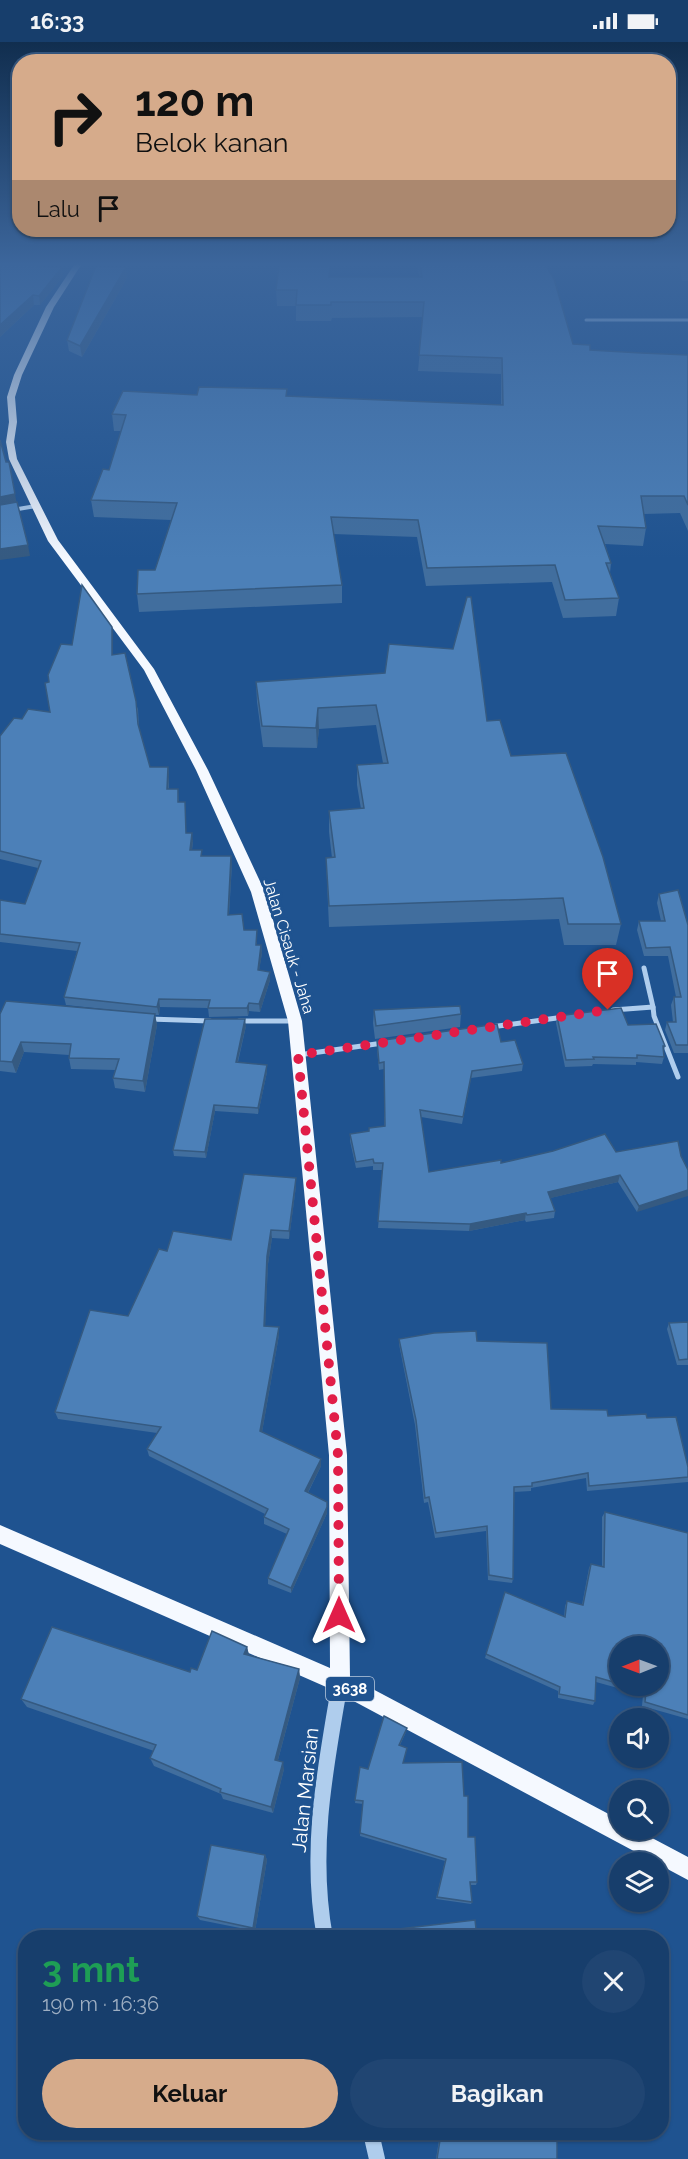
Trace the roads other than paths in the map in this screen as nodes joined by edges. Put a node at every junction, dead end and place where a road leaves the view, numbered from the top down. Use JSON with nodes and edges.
{"nodes":[{"id":1,"x":25,"y":361,"type":"edge"},
{"id":2,"x":36,"y":506,"type":"junction"},
{"id":3,"x":0,"y":512,"type":"edge"},
{"id":4,"x":644,"y":968,"type":"dead end"},
{"id":5,"x":653,"y":1007,"type":"junction"},
{"id":6,"x":608,"y":1011,"type":"edge"},
{"id":7,"x":573,"y":1016,"type":"edge"},
{"id":8,"x":136,"y":1018,"type":"edge"},
{"id":9,"x":215,"y":1021,"type":"edge"},
{"id":10,"x":226,"y":1021,"type":"edge"},
{"id":11,"x":295,"y":1021,"type":"junction"},
{"id":12,"x":481,"y":1029,"type":"edge"},
{"id":13,"x":390,"y":1042,"type":"edge"},
{"id":14,"x":298,"y":1055,"type":"junction"},
{"id":15,"x":678,"y":1077,"type":"dead end"},
{"id":16,"x":0,"y":1534,"type":"edge"},
{"id":17,"x":340,"y":1683,"type":"junction"},
{"id":18,"x":688,"y":1869,"type":"edge"},
{"id":19,"x":324,"y":1930,"type":"edge"},
{"id":20,"x":373,"y":2140,"type":"edge"},
{"id":21,"x":377,"y":2159,"type":"edge"}],
"edges":[{"from":1,"to":2,"type":"main road","name":"Jalan Cisauk - Jaha"},
{"from":2,"to":3,"type":"street"},
{"from":2,"to":11,"type":"main road","name":"Jalan Cisauk - Jaha"},
{"from":4,"to":5,"type":"street"},
{"from":5,"to":6,"type":"street"},
{"from":5,"to":15,"type":"street"},
{"from":7,"to":12,"type":"street"},
{"from":8,"to":9,"type":"street"},
{"from":10,"to":11,"type":"street"},
{"from":11,"to":14,"type":"main road","name":"Jalan Cisauk - Jaha"},
{"from":13,"to":14,"type":"street"},
{"from":14,"to":17,"type":"main road","name":"Jalan Cisauk - Jaha"},
{"from":16,"to":17,"type":"main road","number":"3638"},
{"from":17,"to":18,"type":"main road","number":"3638"},
{"from":17,"to":19,"type":"street","name":"Jalan Marsian"},
{"from":20,"to":21,"type":"street"}]}
